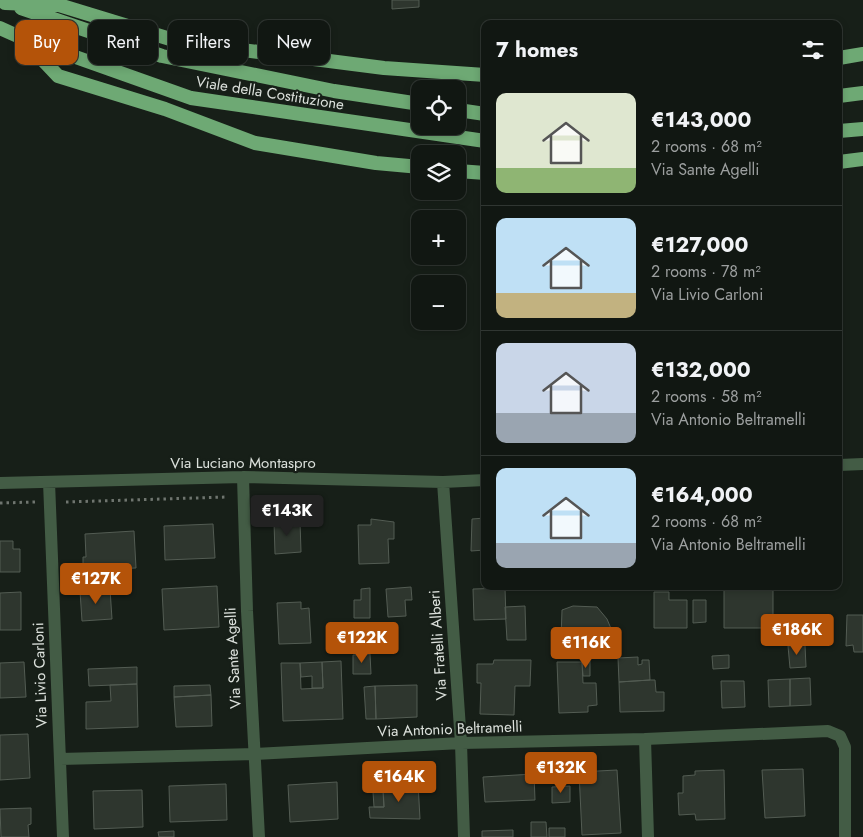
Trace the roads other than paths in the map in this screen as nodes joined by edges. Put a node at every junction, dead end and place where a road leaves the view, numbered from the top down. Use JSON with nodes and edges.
{"nodes":[{"id":1,"x":3,"y":2,"type":"edge"},
{"id":2,"x":0,"y":28,"type":"edge"},
{"id":3,"x":15,"y":35,"type":"edge"},
{"id":4,"x":863,"y":54,"type":"edge"},
{"id":5,"x":78,"y":58,"type":"edge"},
{"id":6,"x":842,"y":58,"type":"edge"},
{"id":7,"x":48,"y":65,"type":"edge"},
{"id":8,"x":481,"y":75,"type":"edge"},
{"id":9,"x":863,"y":93,"type":"edge"},
{"id":10,"x":842,"y":96,"type":"edge"},
{"id":11,"x":411,"y":103,"type":"edge"},
{"id":12,"x":466,"y":111,"type":"edge"},
{"id":13,"x":481,"y":113,"type":"edge"},
{"id":14,"x":863,"y":129,"type":"edge"},
{"id":15,"x":842,"y":131,"type":"edge"},
{"id":16,"x":481,"y":140,"type":"edge"},
{"id":17,"x":863,"y":159,"type":"edge"},
{"id":18,"x":842,"y":162,"type":"edge"},
{"id":19,"x":411,"y":166,"type":"edge"},
{"id":20,"x":466,"y":172,"type":"edge"},
{"id":21,"x":481,"y":173,"type":"edge"},
{"id":22,"x":863,"y":464,"type":"edge"},
{"id":23,"x":842,"y":465,"type":"edge"},
{"id":24,"x":244,"y":477,"type":"junction"},
{"id":25,"x":481,"y":480,"type":"edge"},
{"id":26,"x":49,"y":482,"type":"junction"},
{"id":27,"x":443,"y":482,"type":"junction"},
{"id":28,"x":0,"y":483,"type":"edge"},
{"id":29,"x":645,"y":739,"type":"junction"},
{"id":30,"x":461,"y":743,"type":"junction"},
{"id":31,"x":254,"y":754,"type":"junction"},
{"id":32,"x":60,"y":759,"type":"junction"},
{"id":33,"x":64,"y":837,"type":"edge"},
{"id":34,"x":258,"y":837,"type":"edge"},
{"id":35,"x":464,"y":837,"type":"edge"},
{"id":36,"x":648,"y":837,"type":"edge"},
{"id":37,"x":845,"y":837,"type":"edge"}],
"edges":[{"from":1,"to":8,"type":"highway"},
{"from":1,"to":11,"type":"highway","name":"Viale della Costituzione"},
{"from":2,"to":3,"type":"highway","name":"Viale della Costituzione"},
{"from":4,"to":6,"type":"highway"},
{"from":5,"to":16,"type":"highway","name":"Viale della Costituzione"},
{"from":7,"to":19,"type":"highway"},
{"from":9,"to":10,"type":"highway"},
{"from":12,"to":13,"type":"highway"},
{"from":14,"to":15,"type":"highway"},
{"from":17,"to":18,"type":"highway"},
{"from":20,"to":21,"type":"highway"},
{"from":22,"to":23,"type":"street"},
{"from":24,"to":26,"type":"street","name":"Via Luciano Montaspro"},
{"from":24,"to":27,"type":"street","name":"Via Luciano Montaspro"},
{"from":24,"to":31,"type":"street","name":"Via Sante Agelli"},
{"from":25,"to":27,"type":"street","name":"Via Luciano Montaspro"},
{"from":26,"to":28,"type":"street","name":"Via Luciano Montaspro"},
{"from":26,"to":32,"type":"street","name":"Via Livio Carloni"},
{"from":27,"to":30,"type":"street","name":"Via Fratelli Alberi"},
{"from":29,"to":30,"type":"street","name":"Via Antonio Beltramelli"},
{"from":29,"to":36,"type":"street"},
{"from":29,"to":37,"type":"street","name":"Via Antonio Beltramelli"},
{"from":30,"to":31,"type":"street","name":"Via Antonio Beltramelli"},
{"from":30,"to":35,"type":"street","name":"Via Fratelli Alberi"},
{"from":31,"to":32,"type":"street","name":"Via Antonio Beltramelli"},
{"from":31,"to":34,"type":"street","name":"Via Sante Agelli"},
{"from":32,"to":33,"type":"street","name":"Via Livio Carloni"}]}
